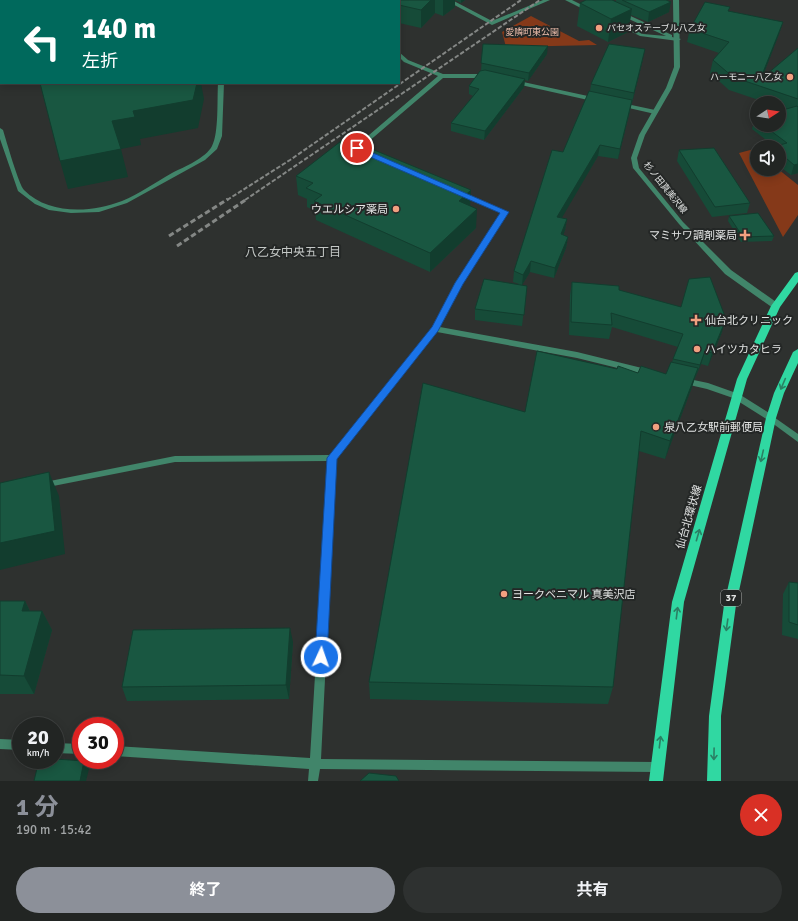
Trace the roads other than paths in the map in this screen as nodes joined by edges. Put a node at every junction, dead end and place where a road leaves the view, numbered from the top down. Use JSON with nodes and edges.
{"nodes":[{"id":1,"x":448,"y":0,"type":"edge"},
{"id":2,"x":547,"y":0,"type":"edge"},
{"id":3,"x":568,"y":0,"type":"edge"},
{"id":4,"x":676,"y":0,"type":"edge"},
{"id":5,"x":613,"y":10,"type":"edge"},
{"id":6,"x":595,"y":13,"type":"dead end"},
{"id":7,"x":615,"y":22,"type":"edge"},
{"id":8,"x":678,"y":39,"type":"junction"},
{"id":9,"x":400,"y":55,"type":"edge"},
{"id":10,"x":442,"y":76,"type":"junction"},
{"id":11,"x":492,"y":77,"type":"edge"},
{"id":12,"x":508,"y":80,"type":"edge"},
{"id":13,"x":221,"y":84,"type":"edge"},
{"id":14,"x":601,"y":101,"type":"edge"},
{"id":15,"x":616,"y":104,"type":"edge"},
{"id":16,"x":655,"y":112,"type":"junction"},
{"id":17,"x":0,"y":130,"type":"edge"},
{"id":18,"x":371,"y":154,"type":"edge"},
{"id":19,"x":455,"y":191,"type":"edge"},
{"id":20,"x":798,"y":275,"type":"edge"},
{"id":21,"x":776,"y":306,"type":"junction"},
{"id":22,"x":435,"y":329,"type":"junction"},
{"id":23,"x":798,"y":352,"type":"edge"},
{"id":24,"x":661,"y":375,"type":"edge"},
{"id":25,"x":677,"y":379,"type":"edge"},
{"id":26,"x":736,"y":396,"type":"junction"},
{"id":27,"x":771,"y":418,"type":"junction"},
{"id":28,"x":798,"y":439,"type":"edge"},
{"id":29,"x":332,"y":458,"type":"junction"},
{"id":30,"x":30,"y":488,"type":"edge"},
{"id":31,"x":0,"y":744,"type":"edge"},
{"id":32,"x":12,"y":745,"type":"edge"},
{"id":33,"x":124,"y":752,"type":"edge"},
{"id":34,"x":315,"y":764,"type":"junction"},
{"id":35,"x":657,"y":767,"type":"junction"},
{"id":36,"x":313,"y":781,"type":"edge"},
{"id":37,"x":656,"y":781,"type":"edge"},
{"id":38,"x":714,"y":781,"type":"edge"}],
"edges":[{"from":1,"to":2,"type":"street"},
{"from":3,"to":6,"type":"street"},
{"from":4,"to":8,"type":"street","name":"杉ノ田真美沢線"},
{"from":5,"to":8,"type":"street"},
{"from":7,"to":8,"type":"street"},
{"from":8,"to":16,"type":"street","name":"杉ノ田真美沢線"},
{"from":9,"to":10,"type":"street"},
{"from":10,"to":11,"type":"street"},
{"from":10,"to":18,"type":"street"},
{"from":12,"to":14,"type":"street"},
{"from":13,"to":17,"type":"street"},
{"from":15,"to":16,"type":"street"},
{"from":16,"to":21,"type":"street","name":"杉ノ田真美沢線"},
{"from":19,"to":22,"type":"street"},
{"from":20,"to":21,"type":"main road","name":"仙台北環状線"},
{"from":21,"to":26,"type":"main road","name":"仙台北環状線"},
{"from":22,"to":24,"type":"street"},
{"from":22,"to":29,"type":"street"},
{"from":23,"to":27,"type":"main road","number":"37","one_way":true},
{"from":25,"to":26,"type":"street"},
{"from":26,"to":27,"type":"street"},
{"from":35,"to":26,"type":"main road","name":"仙台北環状線","one_way":true},
{"from":27,"to":28,"type":"street"},
{"from":27,"to":38,"type":"main road","number":"37","one_way":true},
{"from":29,"to":30,"type":"street"},
{"from":29,"to":34,"type":"street"},
{"from":31,"to":32,"type":"street"},
{"from":33,"to":34,"type":"street"},
{"from":34,"to":35,"type":"street"},
{"from":34,"to":36,"type":"street"},
{"from":35,"to":37,"type":"main road","name":"仙台北環状線"}]}
